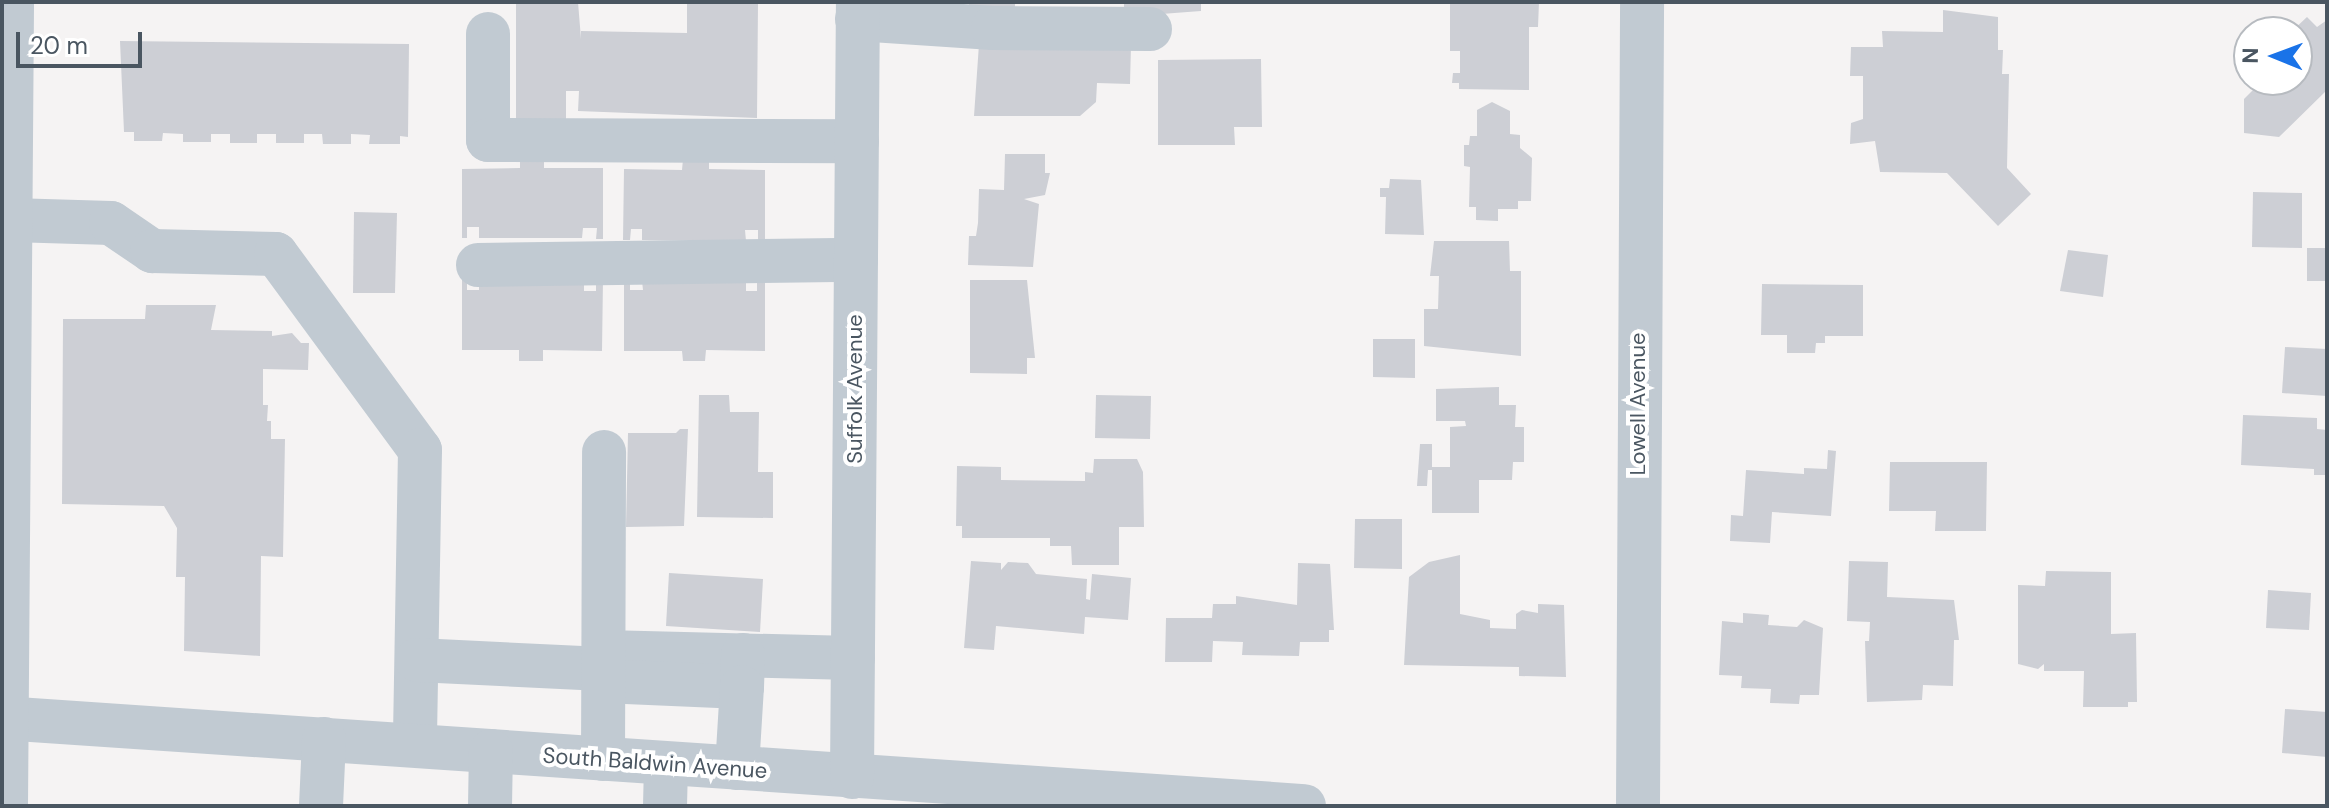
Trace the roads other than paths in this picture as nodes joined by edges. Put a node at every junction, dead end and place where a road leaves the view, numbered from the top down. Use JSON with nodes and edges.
{"nodes":[{"id":1,"x":12,"y":2,"type":"edge"},
{"id":2,"x":1642,"y":2,"type":"edge"},
{"id":3,"x":858,"y":10,"type":"edge"},
{"id":4,"x":1150,"y":29,"type":"dead end"},
{"id":5,"x":488,"y":34,"type":"dead end"},
{"id":6,"x":857,"y":141,"type":"junction"},
{"id":7,"x":11,"y":220,"type":"junction"},
{"id":8,"x":856,"y":260,"type":"junction"},
{"id":9,"x":478,"y":265,"type":"dead end"},
{"id":10,"x":604,"y":452,"type":"dead end"},
{"id":11,"x":418,"y":647,"type":"junction"},
{"id":12,"x":853,"y":658,"type":"junction"},
{"id":13,"x":604,"y":661,"type":"junction"},
{"id":14,"x":743,"y":671,"type":"junction"},
{"id":15,"x":4,"y":718,"type":"edge"},
{"id":16,"x":324,"y":739,"type":"junction"},
{"id":17,"x":415,"y":745,"type":"junction"},
{"id":18,"x":491,"y":751,"type":"junction"},
{"id":19,"x":603,"y":759,"type":"junction"},
{"id":20,"x":737,"y":768,"type":"junction"},
{"id":21,"x":852,"y":777,"type":"junction"},
{"id":22,"x":665,"y":785,"type":"edge"},
{"id":23,"x":1231,"y":804,"type":"edge"},
{"id":24,"x":6,"y":806,"type":"edge"},
{"id":25,"x":321,"y":806,"type":"edge"},
{"id":26,"x":490,"y":806,"type":"edge"},
{"id":27,"x":1304,"y":806,"type":"edge"},
{"id":28,"x":1638,"y":806,"type":"edge"}],
"edges":[{"from":1,"to":7,"type":"street"},
{"from":2,"to":28,"type":"street","name":"Lowell Avenue"},
{"from":3,"to":4,"type":"street"},
{"from":3,"to":6,"type":"street","name":"Suffolk Avenue"},
{"from":5,"to":6,"type":"street"},
{"from":6,"to":8,"type":"street","name":"Suffolk Avenue"},
{"from":7,"to":11,"type":"street"},
{"from":7,"to":15,"type":"street"},
{"from":8,"to":9,"type":"street"},
{"from":8,"to":12,"type":"street","name":"Suffolk Avenue"},
{"from":10,"to":13,"type":"street"},
{"from":11,"to":13,"type":"street"},
{"from":11,"to":17,"type":"street"},
{"from":12,"to":14,"type":"street"},
{"from":12,"to":21,"type":"street","name":"Suffolk Avenue"},
{"from":13,"to":14,"type":"street"},
{"from":13,"to":19,"type":"street"},
{"from":14,"to":20,"type":"street"},
{"from":15,"to":16,"type":"street","name":"South Baldwin Avenue"},
{"from":15,"to":24,"type":"street"},
{"from":16,"to":17,"type":"street","name":"South Baldwin Avenue"},
{"from":16,"to":25,"type":"street"},
{"from":17,"to":18,"type":"street","name":"South Baldwin Avenue"},
{"from":18,"to":19,"type":"street","name":"South Baldwin Avenue"},
{"from":18,"to":26,"type":"street"},
{"from":19,"to":22,"type":"street","name":"South Baldwin Avenue"},
{"from":20,"to":21,"type":"street","name":"South Baldwin Avenue"},
{"from":20,"to":22,"type":"street","name":"South Baldwin Avenue"},
{"from":21,"to":23,"type":"street","name":"South Baldwin Avenue"},
{"from":23,"to":27,"type":"street","name":"South Baldwin Avenue"}]}
